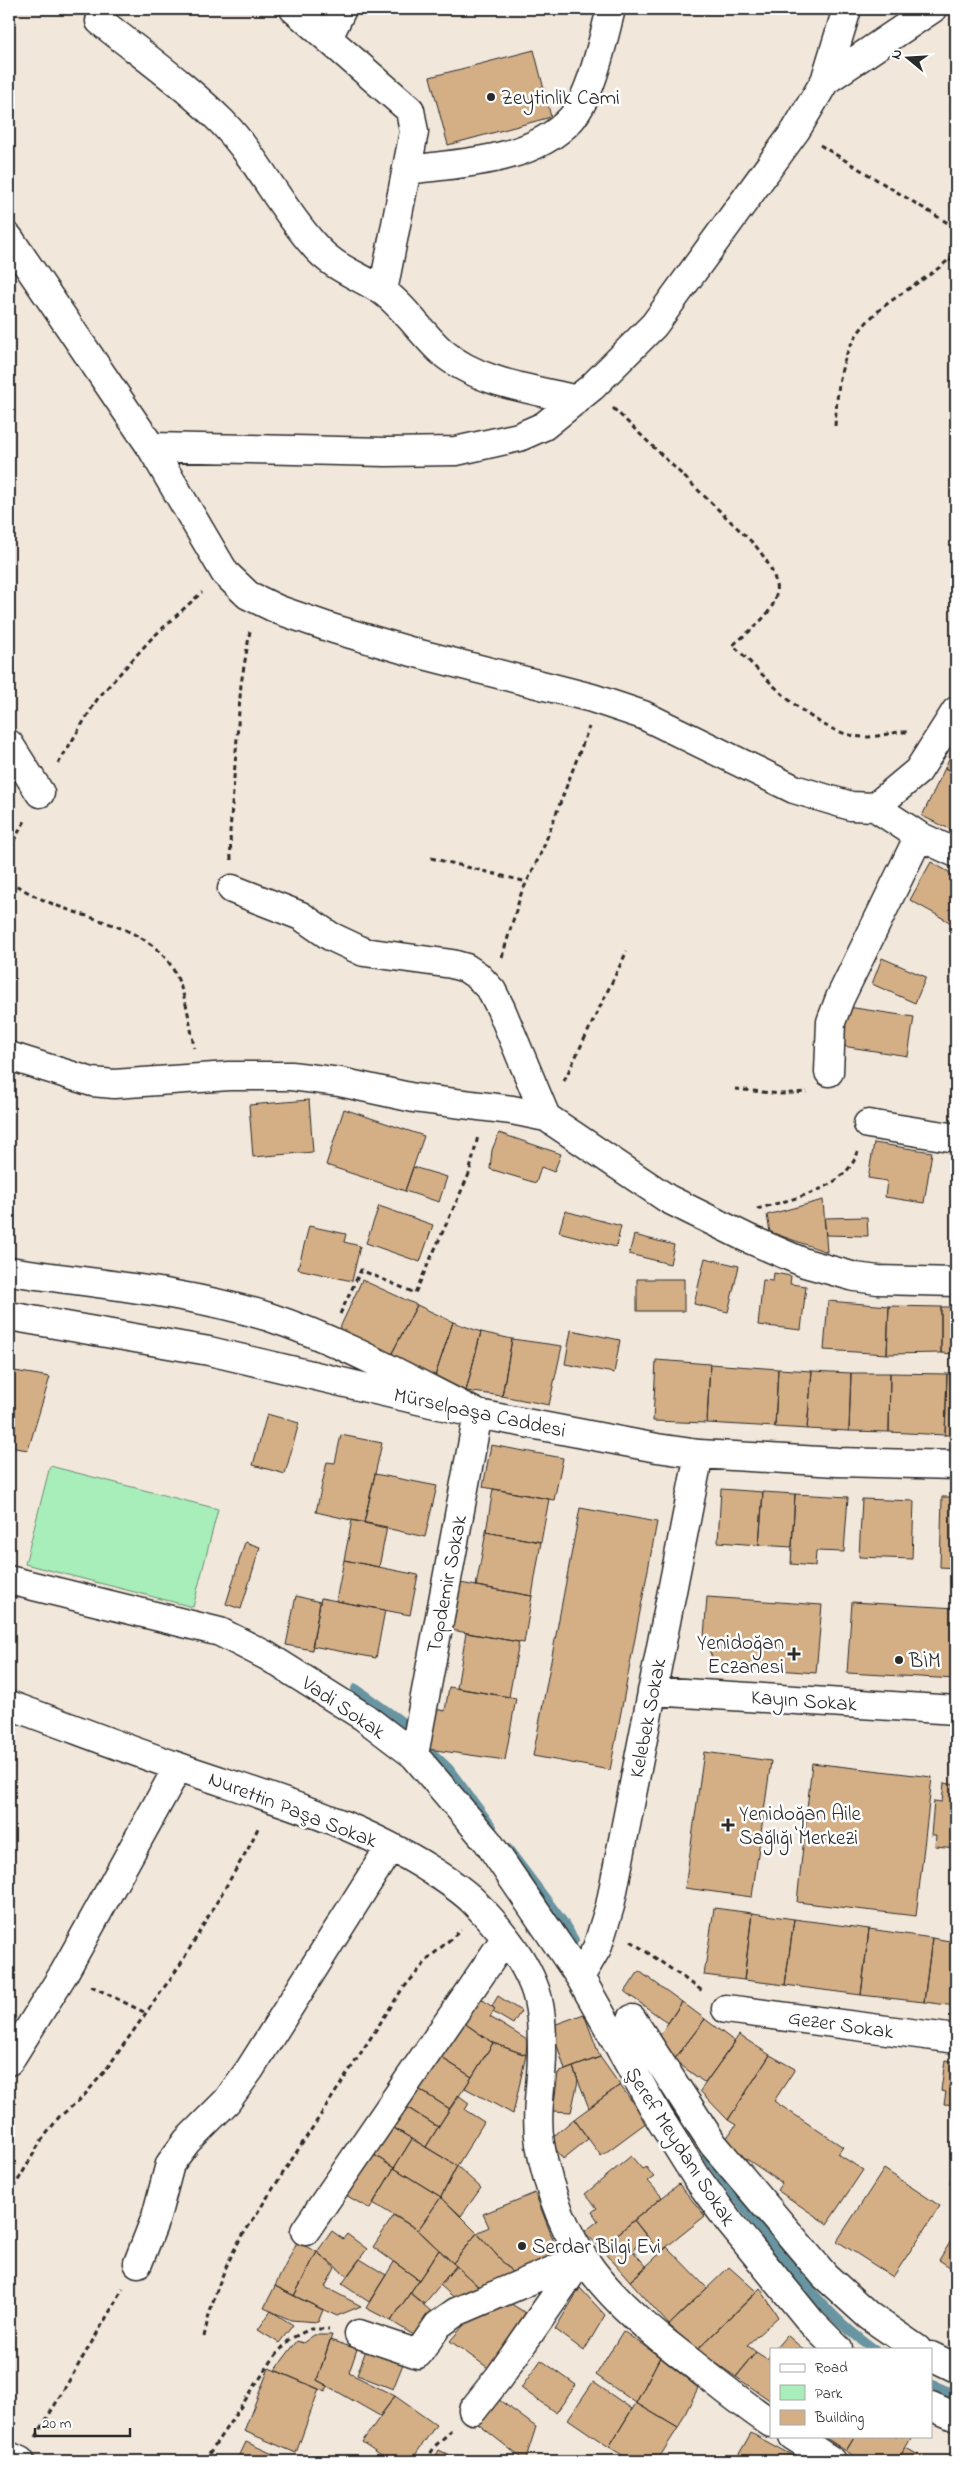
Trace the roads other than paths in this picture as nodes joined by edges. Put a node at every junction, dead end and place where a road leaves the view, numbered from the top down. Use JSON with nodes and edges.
{"nodes":[{"id":1,"x":294,"y":9,"type":"edge"},
{"id":2,"x":342,"y":9,"type":"edge"},
{"id":3,"x":611,"y":9,"type":"edge"},
{"id":4,"x":847,"y":9,"type":"edge"},
{"id":5,"x":932,"y":9,"type":"edge"},
{"id":6,"x":100,"y":21,"type":"dead end"},
{"id":7,"x":328,"y":38,"type":"junction"},
{"id":8,"x":826,"y":81,"type":"junction"},
{"id":9,"x":407,"y":170,"type":"junction"},
{"id":10,"x":9,"y":238,"type":"edge"},
{"id":11,"x":382,"y":291,"type":"junction"},
{"id":12,"x":584,"y":394,"type":"junction"},
{"id":13,"x":150,"y":447,"type":"junction"},
{"id":14,"x":956,"y":711,"type":"edge"},
{"id":15,"x":9,"y":744,"type":"edge"},
{"id":16,"x":40,"y":793,"type":"road end"},
{"id":17,"x":875,"y":807,"type":"junction"},
{"id":18,"x":919,"y":836,"type":"junction"},
{"id":19,"x":956,"y":853,"type":"edge"},
{"id":20,"x":232,"y":889,"type":"road end"},
{"id":21,"x":9,"y":1056,"type":"edge"},
{"id":22,"x":829,"y":1072,"type":"dead end"},
{"id":23,"x":546,"y":1117,"type":"junction"},
{"id":24,"x":868,"y":1124,"type":"road end"},
{"id":25,"x":956,"y":1138,"type":"edge"},
{"id":26,"x":9,"y":1271,"type":"edge"},
{"id":27,"x":956,"y":1282,"type":"edge"},
{"id":28,"x":9,"y":1316,"type":"edge"},
{"id":29,"x":478,"y":1414,"type":"junction"},
{"id":30,"x":700,"y":1454,"type":"junction"},
{"id":31,"x":956,"y":1465,"type":"edge"},
{"id":32,"x":9,"y":1580,"type":"edge"},
{"id":33,"x":652,"y":1691,"type":"junction"},
{"id":34,"x":9,"y":1705,"type":"edge"},
{"id":35,"x":956,"y":1710,"type":"edge"},
{"id":36,"x":414,"y":1755,"type":"junction"},
{"id":37,"x":178,"y":1767,"type":"junction"},
{"id":38,"x":390,"y":1846,"type":"junction"},
{"id":39,"x":505,"y":1940,"type":"junction"},
{"id":40,"x":563,"y":1953,"type":"junction"},
{"id":41,"x":527,"y":1974,"type":"junction"},
{"id":42,"x":580,"y":1977,"type":"junction"},
{"id":43,"x":726,"y":2009,"type":"road end"},
{"id":44,"x":632,"y":2019,"type":"dead end"},
{"id":45,"x":956,"y":2039,"type":"edge"},
{"id":46,"x":9,"y":2061,"type":"edge"},
{"id":47,"x":306,"y":2231,"type":"dead end"},
{"id":48,"x":582,"y":2258,"type":"junction"},
{"id":49,"x":138,"y":2263,"type":"road end"},
{"id":50,"x":360,"y":2334,"type":"road end"},
{"id":51,"x":908,"y":2347,"type":"edge"},
{"id":52,"x":837,"y":2348,"type":"edge"},
{"id":53,"x":932,"y":2356,"type":"edge"},
{"id":54,"x":956,"y":2368,"type":"edge"},
{"id":55,"x":932,"y":2406,"type":"edge"},
{"id":56,"x":473,"y":2410,"type":"road end"},
{"id":57,"x":956,"y":2417,"type":"edge"},
{"id":58,"x":770,"y":2421,"type":"edge"},
{"id":59,"x":796,"y":2438,"type":"edge"},
{"id":60,"x":832,"y":2461,"type":"edge"}],
"edges":[{"from":1,"to":7,"type":"street"},
{"from":2,"to":7,"type":"street"},
{"from":3,"to":9,"type":"street"},
{"from":4,"to":8,"type":"street"},
{"from":5,"to":8,"type":"street"},
{"from":6,"to":11,"type":"street"},
{"from":7,"to":9,"type":"street"},
{"from":8,"to":12,"type":"street"},
{"from":9,"to":11,"type":"street"},
{"from":10,"to":13,"type":"street"},
{"from":11,"to":12,"type":"street"},
{"from":12,"to":13,"type":"street"},
{"from":13,"to":17,"type":"street"},
{"from":14,"to":17,"type":"street"},
{"from":15,"to":16,"type":"street"},
{"from":17,"to":18,"type":"street"},
{"from":18,"to":19,"type":"street"},
{"from":18,"to":22,"type":"street"},
{"from":20,"to":23,"type":"street"},
{"from":21,"to":23,"type":"street"},
{"from":23,"to":27,"type":"street"},
{"from":24,"to":25,"type":"street"},
{"from":26,"to":29,"type":"street"},
{"from":28,"to":29,"type":"street","name":"Mürselpaşa Caddesi"},
{"from":29,"to":30,"type":"street","name":"Mürselpaşa Caddesi"},
{"from":29,"to":36,"type":"street","name":"Topdemir Sokak"},
{"from":30,"to":31,"type":"street","name":"Mürselpaşa Caddesi"},
{"from":30,"to":33,"type":"street","name":"Kelebek Sokak"},
{"from":32,"to":36,"type":"street","name":"Vadi Sokak"},
{"from":33,"to":35,"type":"street","name":"Kayın Sokak"},
{"from":33,"to":42,"type":"street","name":"Kelebek Sokak"},
{"from":34,"to":37,"type":"street","name":"Nurettin Paşa Sokak"},
{"from":36,"to":40,"type":"street","name":"Vadi Sokak"},
{"from":37,"to":38,"type":"street","name":"Nurettin Paşa Sokak"},
{"from":37,"to":46,"type":"street"},
{"from":38,"to":39,"type":"street","name":"Nurettin Paşa Sokak"},
{"from":38,"to":49,"type":"street"},
{"from":39,"to":41,"type":"street","name":"Nurettin Paşa Sokak"},
{"from":39,"to":47,"type":"street"},
{"from":40,"to":41,"type":"street"},
{"from":40,"to":42,"type":"street","name":"Vadi Sokak"},
{"from":41,"to":48,"type":"street","name":"Nurettin Paşa Sokak"},
{"from":42,"to":52,"type":"street","name":"Şeref Meydanı Sokak"},
{"from":43,"to":45,"type":"street","name":"Gezer Sokak"},
{"from":44,"to":51,"type":"street"},
{"from":48,"to":50,"type":"street"},
{"from":48,"to":56,"type":"street"},
{"from":48,"to":58,"type":"street","name":"Nurettin Paşa Sokak"},
{"from":53,"to":54,"type":"street"},
{"from":55,"to":57,"type":"street"},
{"from":59,"to":60,"type":"street"}]}
